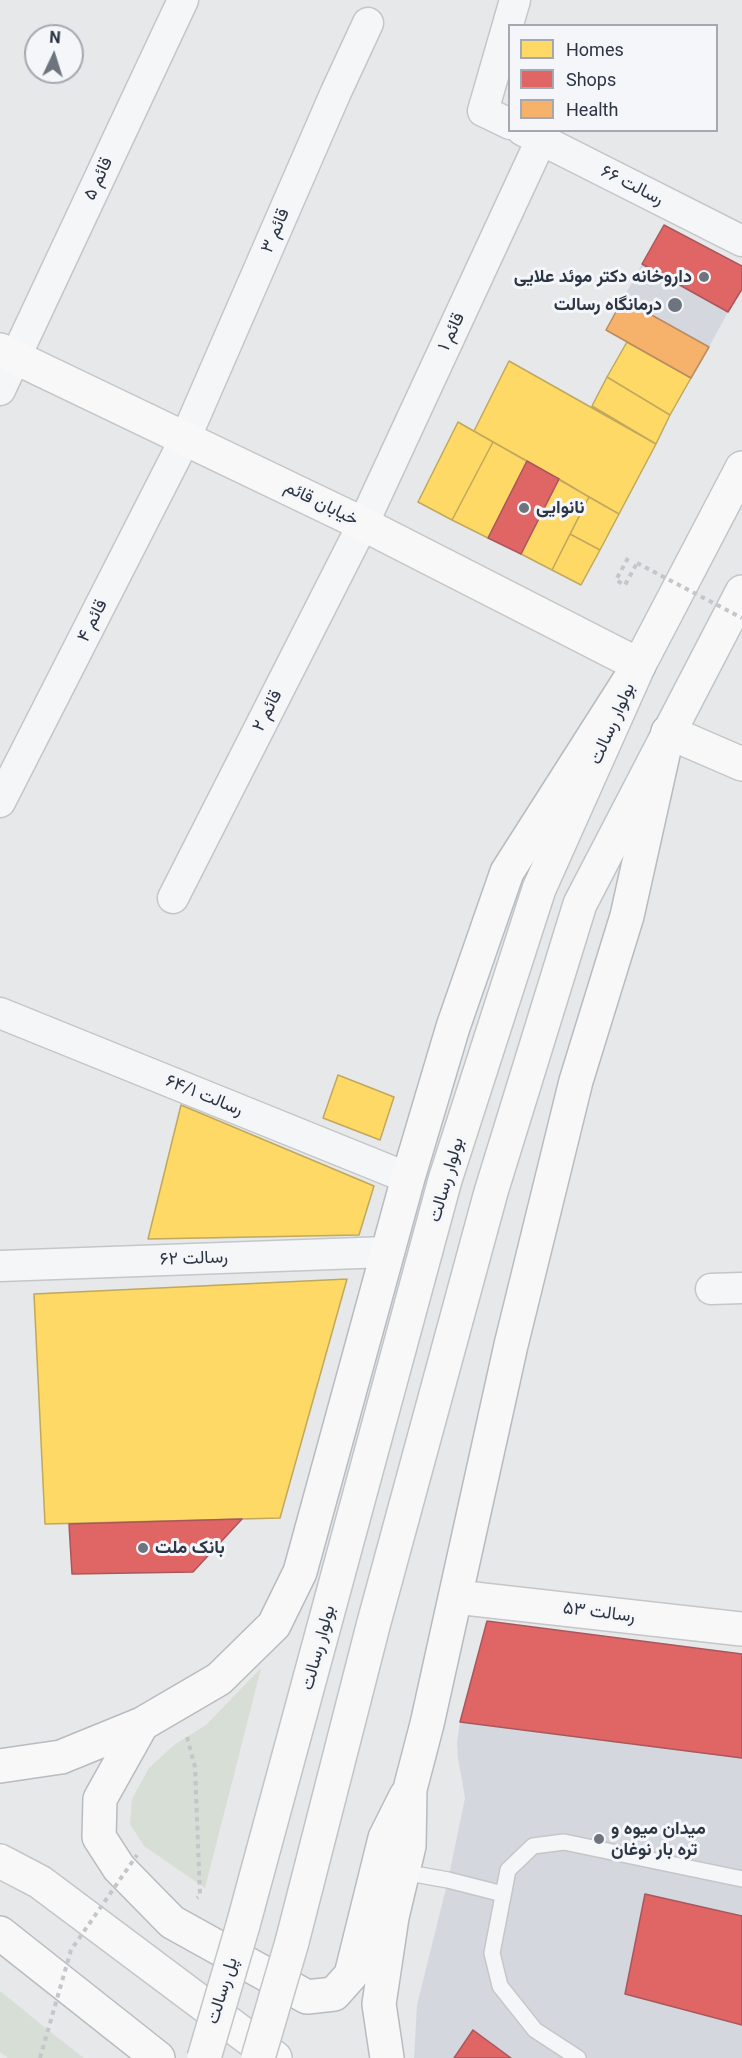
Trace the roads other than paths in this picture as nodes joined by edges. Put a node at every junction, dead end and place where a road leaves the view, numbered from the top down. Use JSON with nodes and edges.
{"nodes":[{"id":1,"x":183,"y":0,"type":"edge"},
{"id":2,"x":515,"y":0,"type":"edge"},
{"id":3,"x":368,"y":23,"type":"dead end"},
{"id":4,"x":508,"y":24,"type":"edge"},
{"id":5,"x":508,"y":24,"type":"edge"},
{"id":6,"x":508,"y":123,"type":"edge"},
{"id":7,"x":531,"y":135,"type":"edge"},
{"id":8,"x":742,"y":242,"type":"edge"},
{"id":9,"x":8,"y":354,"type":"edge"},
{"id":10,"x":0,"y":390,"type":"edge"},
{"id":11,"x":185,"y":439,"type":"junction"},
{"id":12,"x":742,"y":468,"type":"edge"},
{"id":13,"x":363,"y":524,"type":"junction"},
{"id":14,"x":742,"y":592,"type":"edge"},
{"id":15,"x":639,"y":665,"type":"junction"},
{"id":16,"x":668,"y":732,"type":"junction"},
{"id":17,"x":742,"y":764,"type":"edge"},
{"id":18,"x":0,"y":802,"type":"edge"},
{"id":19,"x":173,"y":898,"type":"dead end"},
{"id":20,"x":0,"y":1013,"type":"edge"},
{"id":21,"x":408,"y":1178,"type":"junction"},
{"id":22,"x":387,"y":1252,"type":"junction"},
{"id":23,"x":0,"y":1266,"type":"edge"},
{"id":24,"x":742,"y":1288,"type":"edge"},
{"id":25,"x":711,"y":1289,"type":"dead end"},
{"id":26,"x":456,"y":1596,"type":"junction"},
{"id":27,"x":742,"y":1629,"type":"edge"},
{"id":28,"x":142,"y":1724,"type":"junction"},
{"id":29,"x":0,"y":1766,"type":"edge"},
{"id":30,"x":410,"y":1789,"type":"junction"},
{"id":31,"x":0,"y":1861,"type":"edge"},
{"id":32,"x":403,"y":1872,"type":"junction"},
{"id":33,"x":742,"y":1879,"type":"edge"},
{"id":34,"x":503,"y":1894,"type":"junction"},
{"id":35,"x":243,"y":1925,"type":"joint"},
{"id":36,"x":0,"y":1933,"type":"edge"},
{"id":37,"x":158,"y":2058,"type":"edge"},
{"id":38,"x":204,"y":2058,"type":"edge"},
{"id":39,"x":258,"y":2058,"type":"edge"},
{"id":40,"x":275,"y":2058,"type":"edge"},
{"id":41,"x":387,"y":2058,"type":"edge"},
{"id":42,"x":579,"y":2058,"type":"edge"}],
"edges":[{"from":1,"to":9,"type":"street","name":"قائم ۵"},
{"from":2,"to":5,"type":"street"},
{"from":3,"to":11,"type":"street","name":"قائم ۳"},
{"from":4,"to":6,"type":"street"},
{"from":7,"to":8,"type":"street","name":"رسالت ۶۶"},
{"from":7,"to":13,"type":"street","name":"قائم ۱"},
{"from":9,"to":10,"type":"street","name":"قائم ۵"},
{"from":9,"to":11,"type":"main road","name":"خیابان قائم"},
{"from":11,"to":13,"type":"main road","name":"خیابان قائم"},
{"from":11,"to":18,"type":"street","name":"قائم ۴"},
{"from":12,"to":15,"type":"main road","name":"بولوار رسالت"},
{"from":13,"to":15,"type":"main road","name":"خیابان قائم"},
{"from":13,"to":19,"type":"street","name":"قائم ۲"},
{"from":14,"to":16,"type":"main road"},
{"from":15,"to":21,"type":"main road"},
{"from":15,"to":35,"type":"main road","name":"بولوار رسالت"},
{"from":16,"to":17,"type":"main road"},
{"from":16,"to":26,"type":"main road"},
{"from":16,"to":39,"type":"main road","bridge":true},
{"from":20,"to":21,"type":"street","name":"رسالت ۶۴/۱"},
{"from":21,"to":22,"type":"main road"},
{"from":22,"to":23,"type":"street","name":"رسالت ۶۲"},
{"from":22,"to":28,"type":"main road"},
{"from":24,"to":25,"type":"street"},
{"from":26,"to":27,"type":"main road","name":"رسالت ۵۳"},
{"from":26,"to":30,"type":"main road"},
{"from":28,"to":29,"type":"main road"},
{"from":28,"to":30,"type":"main road"},
{"from":30,"to":32,"type":"main road"},
{"from":31,"to":40,"type":"main road"},
{"from":32,"to":34,"type":"lane"},
{"from":32,"to":41,"type":"main road"},
{"from":33,"to":34,"type":"lane"},
{"from":34,"to":42,"type":"lane"},
{"from":35,"to":38,"type":"main road","name":"پل رسالت","bridge":true},
{"from":36,"to":37,"type":"main road"}]}
